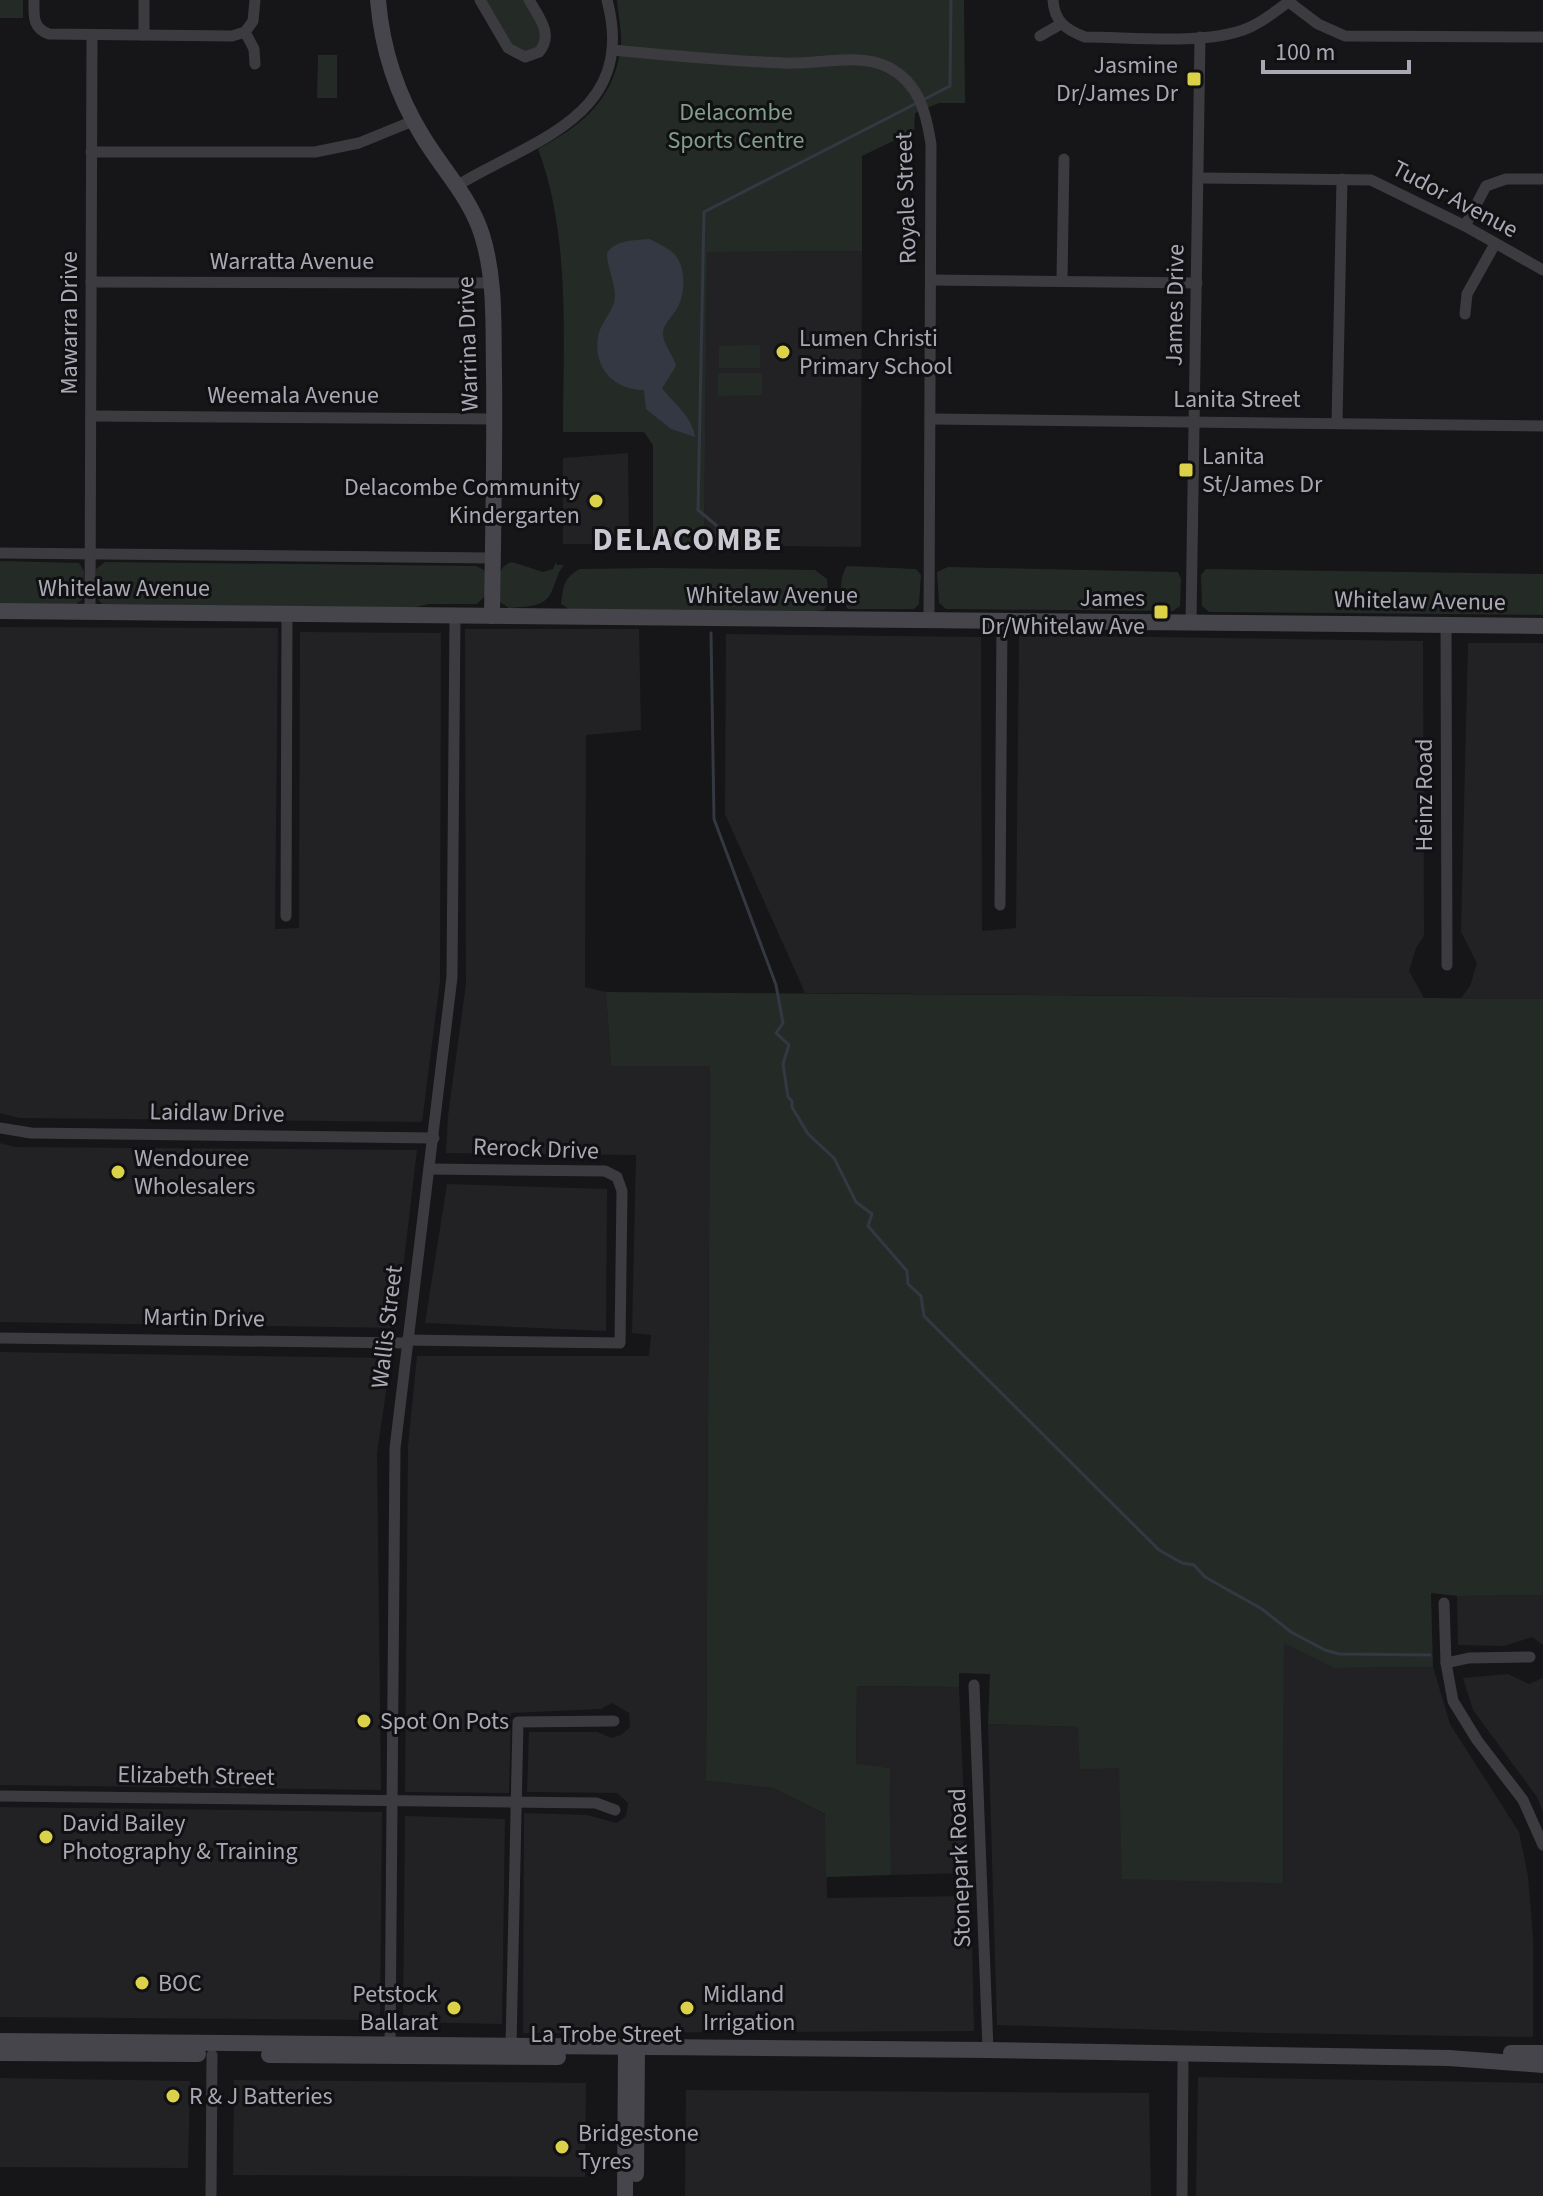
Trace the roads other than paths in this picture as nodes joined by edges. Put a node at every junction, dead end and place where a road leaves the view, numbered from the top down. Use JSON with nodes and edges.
{"nodes":[{"id":1,"x":34,"y":0,"type":"edge"},
{"id":2,"x":144,"y":0,"type":"edge"},
{"id":3,"x":255,"y":0,"type":"edge"},
{"id":4,"x":378,"y":0,"type":"edge"},
{"id":5,"x":480,"y":0,"type":"edge"},
{"id":6,"x":529,"y":0,"type":"edge"},
{"id":7,"x":607,"y":0,"type":"edge"},
{"id":8,"x":1053,"y":0,"type":"edge"},
{"id":9,"x":1290,"y":1,"type":"edge"},
{"id":10,"x":1061,"y":24,"type":"junction"},
{"id":11,"x":245,"y":32,"type":"junction"},
{"id":12,"x":92,"y":35,"type":"junction"},
{"id":13,"x":144,"y":35,"type":"junction"},
{"id":14,"x":1040,"y":36,"type":"dead end"},
{"id":15,"x":1200,"y":37,"type":"junction"},
{"id":16,"x":1543,"y":37,"type":"edge"},
{"id":17,"x":612,"y":50,"type":"junction"},
{"id":18,"x":255,"y":64,"type":"dead end"},
{"id":19,"x":413,"y":121,"type":"junction"},
{"id":20,"x":91,"y":152,"type":"junction"},
{"id":21,"x":1064,"y":159,"type":"dead end"},
{"id":22,"x":1200,"y":178,"type":"junction"},
{"id":23,"x":1342,"y":179,"type":"junction"},
{"id":24,"x":1543,"y":179,"type":"edge"},
{"id":25,"x":458,"y":185,"type":"junction"},
{"id":26,"x":1465,"y":226,"type":"junction"},
{"id":27,"x":1495,"y":244,"type":"junction"},
{"id":28,"x":1543,"y":270,"type":"edge"},
{"id":29,"x":931,"y":280,"type":"junction"},
{"id":30,"x":1062,"y":281,"type":"junction"},
{"id":31,"x":91,"y":282,"type":"junction"},
{"id":32,"x":492,"y":283,"type":"junction"},
{"id":33,"x":1197,"y":283,"type":"junction"},
{"id":34,"x":1465,"y":314,"type":"dead end"},
{"id":35,"x":91,"y":416,"type":"junction"},
{"id":36,"x":494,"y":419,"type":"junction"},
{"id":37,"x":930,"y":419,"type":"junction"},
{"id":38,"x":1194,"y":422,"type":"junction"},
{"id":39,"x":1337,"y":422,"type":"junction"},
{"id":40,"x":1543,"y":426,"type":"edge"},
{"id":41,"x":0,"y":553,"type":"edge"},
{"id":42,"x":89,"y":554,"type":"junction"},
{"id":43,"x":493,"y":558,"type":"junction"},
{"id":44,"x":0,"y":611,"type":"edge"},
{"id":45,"x":90,"y":612,"type":"junction"},
{"id":46,"x":287,"y":614,"type":"junction"},
{"id":47,"x":455,"y":616,"type":"junction"},
{"id":48,"x":492,"y":616,"type":"junction"},
{"id":49,"x":929,"y":620,"type":"junction"},
{"id":50,"x":1002,"y":621,"type":"junction"},
{"id":51,"x":1191,"y":622,"type":"junction"},
{"id":52,"x":1446,"y":625,"type":"junction"},
{"id":53,"x":1543,"y":626,"type":"edge"},
{"id":54,"x":1000,"y":905,"type":"dead end"},
{"id":55,"x":286,"y":916,"type":"dead end"},
{"id":56,"x":1447,"y":965,"type":"dead end"},
{"id":57,"x":0,"y":1128,"type":"edge"},
{"id":58,"x":434,"y":1138,"type":"junction"},
{"id":59,"x":430,"y":1169,"type":"junction"},
{"id":60,"x":0,"y":1338,"type":"edge"},
{"id":61,"x":407,"y":1341,"type":"junction"},
{"id":62,"x":620,"y":1343,"type":"joint"},
{"id":63,"x":1444,"y":1603,"type":"dead end"},
{"id":64,"x":1530,"y":1657,"type":"dead end"},
{"id":65,"x":1446,"y":1663,"type":"junction"},
{"id":66,"x":974,"y":1685,"type":"dead end"},
{"id":67,"x":614,"y":1721,"type":"dead end"},
{"id":68,"x":0,"y":1796,"type":"edge"},
{"id":69,"x":392,"y":1800,"type":"junction"},
{"id":70,"x":516,"y":1802,"type":"junction"},
{"id":71,"x":615,"y":1810,"type":"dead end"},
{"id":72,"x":1543,"y":1845,"type":"edge"},
{"id":73,"x":0,"y":2041,"type":"edge"},
{"id":74,"x":212,"y":2049,"type":"junction"},
{"id":75,"x":390,"y":2052,"type":"junction"},
{"id":76,"x":511,"y":2052,"type":"junction"},
{"id":77,"x":631,"y":2052,"type":"junction"},
{"id":78,"x":0,"y":2053,"type":"edge"},
{"id":79,"x":1543,"y":2053,"type":"edge"},
{"id":80,"x":988,"y":2055,"type":"junction"},
{"id":81,"x":1183,"y":2058,"type":"junction"},
{"id":82,"x":1449,"y":2058,"type":"junction"},
{"id":83,"x":1543,"y":2065,"type":"edge"},
{"id":84,"x":211,"y":2196,"type":"edge"},
{"id":85,"x":625,"y":2196,"type":"edge"},
{"id":86,"x":636,"y":2196,"type":"edge"},
{"id":87,"x":1182,"y":2196,"type":"edge"}],
"edges":[{"from":1,"to":12,"type":"street"},
{"from":2,"to":13,"type":"street"},
{"from":3,"to":11,"type":"street"},
{"from":4,"to":19,"type":"street","name":"Warrina Drive"},
{"from":5,"to":6,"type":"street"},
{"from":7,"to":17,"type":"street"},
{"from":8,"to":10,"type":"street"},
{"from":9,"to":15,"type":"street"},
{"from":9,"to":16,"type":"street"},
{"from":10,"to":14,"type":"street"},
{"from":10,"to":15,"type":"street"},
{"from":11,"to":13,"type":"street"},
{"from":11,"to":18,"type":"street"},
{"from":12,"to":13,"type":"street"},
{"from":12,"to":20,"type":"street","name":"Mawarra Drive"},
{"from":15,"to":22,"type":"street","name":"James Drive"},
{"from":17,"to":25,"type":"street"},
{"from":17,"to":29,"type":"street","name":"Royale Street"},
{"from":19,"to":20,"type":"street"},
{"from":19,"to":25,"type":"street","name":"Warrina Drive"},
{"from":20,"to":31,"type":"street","name":"Mawarra Drive"},
{"from":21,"to":30,"type":"street"},
{"from":22,"to":23,"type":"street","name":"Tudor Avenue"},
{"from":22,"to":33,"type":"street","name":"James Drive"},
{"from":23,"to":26,"type":"street","name":"Tudor Avenue"},
{"from":23,"to":39,"type":"street"},
{"from":24,"to":26,"type":"street"},
{"from":25,"to":32,"type":"street","name":"Warrina Drive"},
{"from":26,"to":27,"type":"street","name":"Tudor Avenue"},
{"from":27,"to":28,"type":"street","name":"Tudor Avenue"},
{"from":27,"to":34,"type":"street"},
{"from":29,"to":30,"type":"street"},
{"from":29,"to":37,"type":"street","name":"Royale Street"},
{"from":30,"to":33,"type":"street"},
{"from":31,"to":32,"type":"street","name":"Warratta Avenue"},
{"from":31,"to":35,"type":"street","name":"Mawarra Drive"},
{"from":32,"to":36,"type":"street","name":"Warrina Drive"},
{"from":33,"to":38,"type":"street","name":"James Drive"},
{"from":35,"to":36,"type":"street","name":"Weemala Avenue"},
{"from":35,"to":42,"type":"street","name":"Mawarra Drive"},
{"from":36,"to":43,"type":"street","name":"Warrina Drive"},
{"from":37,"to":38,"type":"street","name":"Lanita Street"},
{"from":37,"to":49,"type":"street","name":"Royale Street"},
{"from":38,"to":39,"type":"street","name":"Lanita Street"},
{"from":38,"to":51,"type":"street","name":"James Drive"},
{"from":39,"to":40,"type":"street","name":"Lanita Street"},
{"from":41,"to":42,"type":"street","name":"Whitelaw Avenue"},
{"from":42,"to":43,"type":"street","name":"Whitelaw Avenue"},
{"from":42,"to":45,"type":"street","name":"Mawarra Drive"},
{"from":43,"to":48,"type":"street","name":"Warrina Drive"},
{"from":44,"to":45,"type":"street","name":"Whitelaw Avenue"},
{"from":45,"to":46,"type":"street","name":"Whitelaw Avenue"},
{"from":46,"to":47,"type":"street","name":"Whitelaw Avenue"},
{"from":46,"to":55,"type":"street"},
{"from":47,"to":48,"type":"street","name":"Whitelaw Avenue"},
{"from":47,"to":58,"type":"street","name":"Wallis Street"},
{"from":48,"to":49,"type":"street","name":"Whitelaw Avenue"},
{"from":49,"to":50,"type":"street","name":"Whitelaw Avenue"},
{"from":50,"to":51,"type":"street","name":"Whitelaw Avenue"},
{"from":50,"to":54,"type":"street"},
{"from":51,"to":52,"type":"street","name":"Whitelaw Avenue"},
{"from":52,"to":53,"type":"street","name":"Whitelaw Avenue"},
{"from":52,"to":56,"type":"street","name":"Heinz Road"},
{"from":57,"to":58,"type":"street","name":"Laidlaw Drive"},
{"from":58,"to":59,"type":"street","name":"Wallis Street"},
{"from":59,"to":61,"type":"street","name":"Wallis Street"},
{"from":59,"to":62,"type":"street","name":"Rerock Drive"},
{"from":60,"to":61,"type":"street","name":"Martin Drive"},
{"from":61,"to":62,"type":"street","name":"Martin Drive"},
{"from":61,"to":69,"type":"street","name":"Wallis Street"},
{"from":63,"to":65,"type":"street"},
{"from":64,"to":65,"type":"street"},
{"from":65,"to":72,"type":"street"},
{"from":66,"to":80,"type":"street","name":"Stonepark Road"},
{"from":67,"to":70,"type":"street"},
{"from":68,"to":69,"type":"street","name":"Elizabeth Street"},
{"from":69,"to":70,"type":"street","name":"Elizabeth Street"},
{"from":69,"to":75,"type":"street","name":"Wallis Street"},
{"from":70,"to":71,"type":"street","name":"Elizabeth Street"},
{"from":70,"to":76,"type":"street"},
{"from":73,"to":74,"type":"street","name":"La Trobe Street"},
{"from":74,"to":75,"type":"street","name":"La Trobe Street"},
{"from":74,"to":78,"type":"street","name":"La Trobe Street"},
{"from":74,"to":84,"type":"street"},
{"from":75,"to":76,"type":"street","name":"La Trobe Street"},
{"from":76,"to":77,"type":"street","name":"La Trobe Street"},
{"from":77,"to":80,"type":"street","name":"La Trobe Street"},
{"from":77,"to":85,"type":"street"},
{"from":77,"to":86,"type":"street"},
{"from":79,"to":82,"type":"street","name":"La Trobe Street"},
{"from":80,"to":81,"type":"street","name":"La Trobe Street"},
{"from":81,"to":82,"type":"street","name":"La Trobe Street"},
{"from":81,"to":87,"type":"street"},
{"from":82,"to":83,"type":"street","name":"La Trobe Street"}]}
